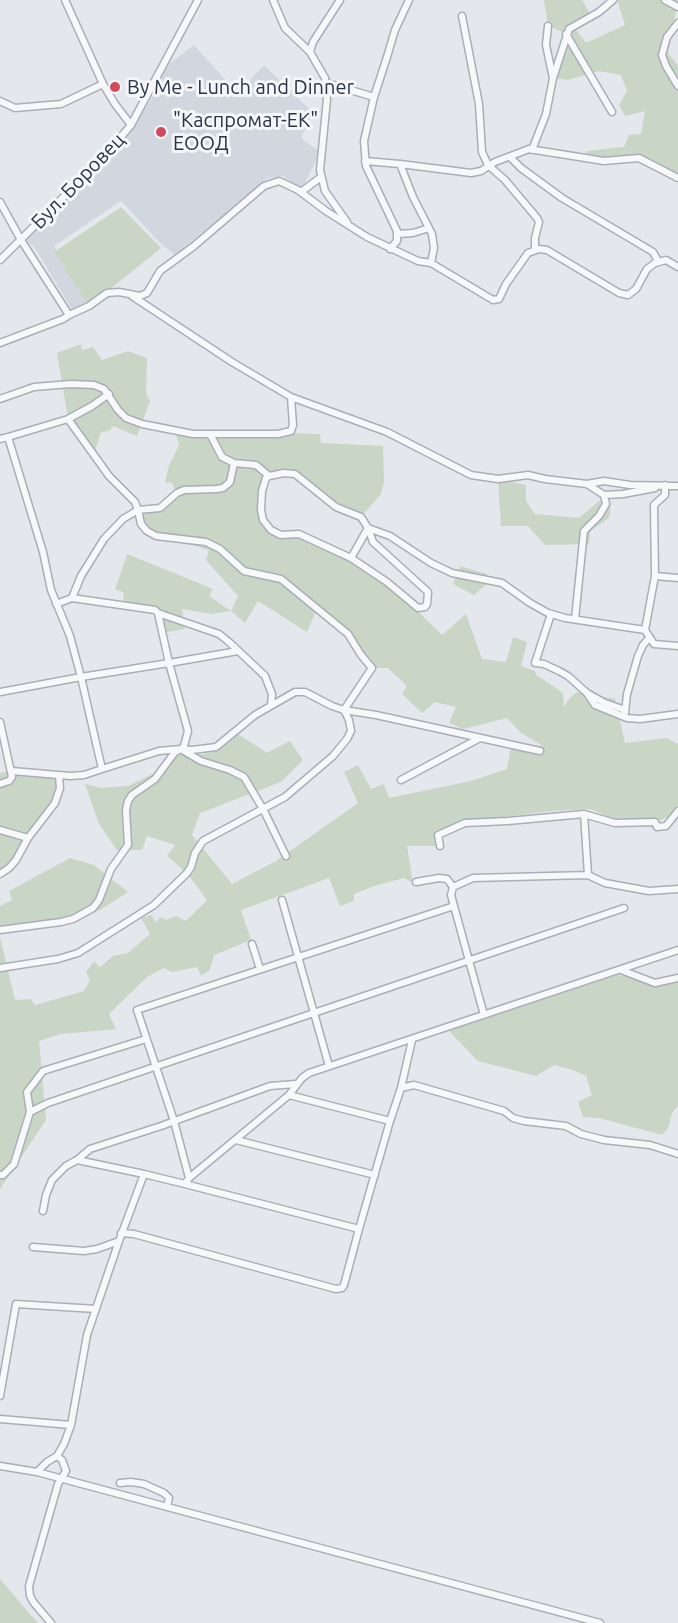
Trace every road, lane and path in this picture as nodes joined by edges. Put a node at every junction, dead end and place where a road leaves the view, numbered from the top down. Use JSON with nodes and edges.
{"nodes":[{"id":1,"x":64,"y":0,"type":"edge"},
{"id":2,"x":198,"y":0,"type":"edge"},
{"id":3,"x":273,"y":0,"type":"edge"},
{"id":4,"x":340,"y":0,"type":"edge"},
{"id":5,"x":409,"y":0,"type":"edge"},
{"id":6,"x":614,"y":0,"type":"edge"},
{"id":7,"x":665,"y":0,"type":"edge"},
{"id":8,"x":678,"y":7,"type":"edge"},
{"id":9,"x":462,"y":16,"type":"dead end"},
{"id":10,"x":678,"y":23,"type":"edge"},
{"id":11,"x":548,"y":26,"type":"dead end"},
{"id":12,"x":566,"y":34,"type":"junction"},
{"id":13,"x":310,"y":52,"type":"junction"},
{"id":14,"x":553,"y":78,"type":"junction"},
{"id":15,"x":327,"y":83,"type":"junction"},
{"id":16,"x":103,"y":84,"type":"junction"},
{"id":17,"x":678,"y":86,"type":"edge"},
{"id":18,"x":374,"y":97,"type":"junction"},
{"id":19,"x":0,"y":101,"type":"edge"},
{"id":20,"x":612,"y":112,"type":"dead end"},
{"id":21,"x":131,"y":125,"type":"junction"},
{"id":22,"x":532,"y":150,"type":"junction"},
{"id":23,"x":510,"y":157,"type":"junction"},
{"id":24,"x":365,"y":161,"type":"junction"},
{"id":25,"x":400,"y":164,"type":"junction"},
{"id":26,"x":490,"y":167,"type":"junction"},
{"id":27,"x":321,"y":177,"type":"junction"},
{"id":28,"x":678,"y":178,"type":"edge"},
{"id":29,"x":301,"y":192,"type":"junction"},
{"id":30,"x":0,"y":202,"type":"edge"},
{"id":31,"x":349,"y":225,"type":"junction"},
{"id":32,"x":429,"y":228,"type":"junction"},
{"id":33,"x":398,"y":234,"type":"junction"},
{"id":34,"x":21,"y":240,"type":"junction"},
{"id":35,"x":390,"y":249,"type":"junction"},
{"id":36,"x":535,"y":250,"type":"junction"},
{"id":37,"x":0,"y":260,"type":"edge"},
{"id":38,"x":658,"y":261,"type":"junction"},
{"id":39,"x":431,"y":263,"type":"junction"},
{"id":40,"x":678,"y":267,"type":"edge"},
{"id":41,"x":132,"y":296,"type":"junction"},
{"id":42,"x":69,"y":315,"type":"junction"},
{"id":43,"x":0,"y":343,"type":"edge"},
{"id":44,"x":109,"y":394,"type":"junction"},
{"id":45,"x":291,"y":397,"type":"junction"},
{"id":46,"x":0,"y":399,"type":"edge"},
{"id":47,"x":68,"y":419,"type":"junction"},
{"id":48,"x":210,"y":434,"type":"junction"},
{"id":49,"x":8,"y":437,"type":"junction"},
{"id":50,"x":0,"y":439,"type":"edge"},
{"id":51,"x":234,"y":463,"type":"junction"},
{"id":52,"x":269,"y":476,"type":"junction"},
{"id":53,"x":587,"y":484,"type":"junction"},
{"id":54,"x":661,"y":485,"type":"junction"},
{"id":55,"x":678,"y":486,"type":"edge"},
{"id":56,"x":604,"y":495,"type":"junction"},
{"id":57,"x":138,"y":510,"type":"junction"},
{"id":58,"x":368,"y":528,"type":"junction"},
{"id":59,"x":351,"y":558,"type":"junction"},
{"id":60,"x":655,"y":576,"type":"junction"},
{"id":61,"x":678,"y":578,"type":"edge"},
{"id":62,"x":72,"y":598,"type":"junction"},
{"id":63,"x":56,"y":604,"type":"junction"},
{"id":64,"x":158,"y":613,"type":"junction"},
{"id":65,"x":551,"y":614,"type":"junction"},
{"id":66,"x":575,"y":619,"type":"junction"},
{"id":67,"x":645,"y":630,"type":"junction"},
{"id":68,"x":649,"y":639,"type":"junction"},
{"id":69,"x":678,"y":646,"type":"edge"},
{"id":70,"x":238,"y":651,"type":"junction"},
{"id":71,"x":169,"y":663,"type":"junction"},
{"id":72,"x":81,"y":677,"type":"junction"},
{"id":73,"x":0,"y":692,"type":"edge"},
{"id":74,"x":587,"y":693,"type":"junction"},
{"id":75,"x":271,"y":705,"type":"junction"},
{"id":76,"x":344,"y":710,"type":"junction"},
{"id":77,"x":625,"y":710,"type":"junction"},
{"id":78,"x":678,"y":714,"type":"edge"},
{"id":79,"x":632,"y":720,"type":"junction"},
{"id":80,"x":0,"y":722,"type":"edge"},
{"id":81,"x":478,"y":738,"type":"junction"},
{"id":82,"x":181,"y":748,"type":"junction"},
{"id":83,"x":540,"y":751,"type":"dead end"},
{"id":84,"x":102,"y":769,"type":"junction"},
{"id":85,"x":12,"y":771,"type":"junction"},
{"id":86,"x":59,"y":776,"type":"junction"},
{"id":87,"x":401,"y":780,"type":"dead end"},
{"id":88,"x":0,"y":784,"type":"edge"},
{"id":89,"x":263,"y":808,"type":"junction"},
{"id":90,"x":678,"y":811,"type":"edge"},
{"id":91,"x":584,"y":814,"type":"junction"},
{"id":92,"x":0,"y":830,"type":"edge"},
{"id":93,"x":27,"y":838,"type":"junction"},
{"id":94,"x":440,"y":846,"type":"dead end"},
{"id":95,"x":286,"y":856,"type":"dead end"},
{"id":96,"x":0,"y":874,"type":"edge"},
{"id":97,"x":588,"y":875,"type":"junction"},
{"id":98,"x":416,"y":882,"type":"dead end"},
{"id":99,"x":453,"y":887,"type":"junction"},
{"id":100,"x":678,"y":889,"type":"edge"},
{"id":101,"x":282,"y":900,"type":"dead end"},
{"id":102,"x":454,"y":906,"type":"junction"},
{"id":103,"x":624,"y":908,"type":"dead end"},
{"id":104,"x":0,"y":930,"type":"edge"},
{"id":105,"x":252,"y":944,"type":"dead end"},
{"id":106,"x":678,"y":950,"type":"edge"},
{"id":107,"x":300,"y":957,"type":"junction"},
{"id":108,"x":470,"y":960,"type":"junction"},
{"id":109,"x":0,"y":968,"type":"edge"},
{"id":110,"x":260,"y":969,"type":"junction"},
{"id":111,"x":621,"y":970,"type":"junction"},
{"id":112,"x":678,"y":978,"type":"edge"},
{"id":113,"x":315,"y":1012,"type":"junction"},
{"id":114,"x":484,"y":1015,"type":"junction"},
{"id":115,"x":146,"y":1039,"type":"junction"},
{"id":116,"x":412,"y":1040,"type":"junction"},
{"id":117,"x":156,"y":1066,"type":"junction"},
{"id":118,"x":330,"y":1066,"type":"junction"},
{"id":119,"x":296,"y":1084,"type":"junction"},
{"id":120,"x":401,"y":1088,"type":"junction"},
{"id":121,"x":289,"y":1095,"type":"junction"},
{"id":122,"x":30,"y":1112,"type":"junction"},
{"id":123,"x":174,"y":1121,"type":"junction"},
{"id":124,"x":390,"y":1121,"type":"junction"},
{"id":125,"x":236,"y":1140,"type":"junction"},
{"id":126,"x":678,"y":1154,"type":"edge"},
{"id":127,"x":77,"y":1160,"type":"junction"},
{"id":128,"x":144,"y":1174,"type":"junction"},
{"id":129,"x":0,"y":1175,"type":"edge"},
{"id":130,"x":375,"y":1175,"type":"junction"},
{"id":131,"x":187,"y":1181,"type":"junction"},
{"id":132,"x":43,"y":1211,"type":"dead end"},
{"id":133,"x":359,"y":1229,"type":"junction"},
{"id":134,"x":122,"y":1233,"type":"junction"},
{"id":135,"x":119,"y":1241,"type":"junction"},
{"id":136,"x":33,"y":1247,"type":"dead end"},
{"id":137,"x":96,"y":1309,"type":"junction"},
{"id":138,"x":0,"y":1396,"type":"edge"},
{"id":139,"x":0,"y":1419,"type":"edge"},
{"id":140,"x":71,"y":1425,"type":"junction"},
{"id":141,"x":57,"y":1456,"type":"junction"},
{"id":142,"x":0,"y":1466,"type":"edge"},
{"id":143,"x":37,"y":1472,"type":"junction"},
{"id":144,"x":61,"y":1479,"type":"junction"},
{"id":145,"x":120,"y":1483,"type":"dead end"},
{"id":146,"x":167,"y":1507,"type":"junction"},
{"id":147,"x":51,"y":1623,"type":"edge"},
{"id":148,"x":600,"y":1623,"type":"edge"}],
"edges":[{"from":1,"to":16,"type":"street"},
{"from":2,"to":21,"type":"street","name":"Бул. Боровец"},
{"from":3,"to":13,"type":"street"},
{"from":4,"to":13,"type":"street"},
{"from":5,"to":18,"type":"street"},
{"from":6,"to":12,"type":"street"},
{"from":7,"to":8,"type":"street"},
{"from":9,"to":26,"type":"street"},
{"from":10,"to":17,"type":"street"},
{"from":11,"to":14,"type":"street"},
{"from":12,"to":14,"type":"street"},
{"from":12,"to":20,"type":"street"},
{"from":13,"to":15,"type":"street"},
{"from":14,"to":22,"type":"street"},
{"from":15,"to":18,"type":"street"},
{"from":15,"to":27,"type":"street"},
{"from":16,"to":19,"type":"street"},
{"from":16,"to":21,"type":"street"},
{"from":18,"to":24,"type":"street"},
{"from":21,"to":34,"type":"street","name":"Бул. Боровец"},
{"from":22,"to":23,"type":"street"},
{"from":22,"to":28,"type":"street"},
{"from":23,"to":26,"type":"street"},
{"from":23,"to":38,"type":"street"},
{"from":24,"to":25,"type":"street"},
{"from":24,"to":33,"type":"street"},
{"from":25,"to":26,"type":"street"},
{"from":25,"to":32,"type":"street"},
{"from":26,"to":36,"type":"street"},
{"from":27,"to":29,"type":"street"},
{"from":27,"to":31,"type":"street"},
{"from":29,"to":31,"type":"street"},
{"from":29,"to":41,"type":"street"},
{"from":30,"to":34,"type":"street"},
{"from":31,"to":35,"type":"street"},
{"from":32,"to":33,"type":"street"},
{"from":32,"to":39,"type":"street"},
{"from":33,"to":35,"type":"street"},
{"from":34,"to":37,"type":"street","name":"Бул. Боровец"},
{"from":34,"to":42,"type":"street"},
{"from":35,"to":39,"type":"street"},
{"from":36,"to":38,"type":"street"},
{"from":36,"to":39,"type":"street"},
{"from":38,"to":40,"type":"street"},
{"from":41,"to":42,"type":"street"},
{"from":41,"to":45,"type":"street"},
{"from":42,"to":43,"type":"street"},
{"from":44,"to":46,"type":"street"},
{"from":44,"to":47,"type":"street"},
{"from":44,"to":48,"type":"street"},
{"from":45,"to":48,"type":"street"},
{"from":45,"to":53,"type":"street"},
{"from":47,"to":49,"type":"street"},
{"from":47,"to":57,"type":"street"},
{"from":48,"to":51,"type":"street"},
{"from":49,"to":50,"type":"street"},
{"from":49,"to":63,"type":"street"},
{"from":51,"to":52,"type":"street"},
{"from":51,"to":57,"type":"street"},
{"from":52,"to":58,"type":"street"},
{"from":52,"to":59,"type":"street"},
{"from":53,"to":54,"type":"street"},
{"from":53,"to":56,"type":"street"},
{"from":54,"to":55,"type":"street"},
{"from":54,"to":56,"type":"street"},
{"from":54,"to":60,"type":"street"},
{"from":56,"to":66,"type":"street"},
{"from":57,"to":62,"type":"street"},
{"from":57,"to":76,"type":"street"},
{"from":58,"to":59,"type":"street"},
{"from":58,"to":59,"type":"street"},
{"from":58,"to":65,"type":"street"},
{"from":60,"to":61,"type":"street"},
{"from":60,"to":67,"type":"street"},
{"from":62,"to":63,"type":"street"},
{"from":62,"to":64,"type":"street"},
{"from":63,"to":72,"type":"street"},
{"from":64,"to":70,"type":"street"},
{"from":64,"to":71,"type":"street"},
{"from":65,"to":66,"type":"street"},
{"from":65,"to":74,"type":"street"},
{"from":66,"to":67,"type":"street"},
{"from":67,"to":68,"type":"street"},
{"from":68,"to":69,"type":"street"},
{"from":68,"to":77,"type":"street"},
{"from":70,"to":71,"type":"street"},
{"from":70,"to":75,"type":"street"},
{"from":71,"to":72,"type":"street"},
{"from":71,"to":82,"type":"street"},
{"from":72,"to":73,"type":"street"},
{"from":72,"to":84,"type":"street"},
{"from":74,"to":77,"type":"street"},
{"from":74,"to":79,"type":"street"},
{"from":75,"to":76,"type":"street"},
{"from":75,"to":82,"type":"street"},
{"from":76,"to":81,"type":"street"},
{"from":76,"to":89,"type":"street"},
{"from":77,"to":79,"type":"street"},
{"from":78,"to":79,"type":"street"},
{"from":80,"to":85,"type":"street"},
{"from":81,"to":83,"type":"street"},
{"from":81,"to":87,"type":"street"},
{"from":82,"to":84,"type":"street"},
{"from":82,"to":89,"type":"street"},
{"from":82,"to":104,"type":"street"},
{"from":84,"to":86,"type":"street"},
{"from":85,"to":86,"type":"street"},
{"from":85,"to":88,"type":"street"},
{"from":86,"to":93,"type":"street"},
{"from":89,"to":95,"type":"street"},
{"from":89,"to":109,"type":"street"},
{"from":90,"to":91,"type":"street"},
{"from":91,"to":94,"type":"street"},
{"from":91,"to":97,"type":"street"},
{"from":92,"to":93,"type":"street"},
{"from":93,"to":96,"type":"street"},
{"from":97,"to":99,"type":"street"},
{"from":97,"to":100,"type":"street"},
{"from":98,"to":99,"type":"street"},
{"from":99,"to":102,"type":"street"},
{"from":101,"to":107,"type":"street"},
{"from":102,"to":107,"type":"street"},
{"from":102,"to":108,"type":"street"},
{"from":103,"to":108,"type":"street"},
{"from":105,"to":110,"type":"street"},
{"from":106,"to":111,"type":"street"},
{"from":107,"to":110,"type":"street"},
{"from":107,"to":113,"type":"street"},
{"from":108,"to":113,"type":"street"},
{"from":108,"to":114,"type":"street"},
{"from":110,"to":115,"type":"street"},
{"from":111,"to":112,"type":"street"},
{"from":111,"to":114,"type":"street"},
{"from":113,"to":117,"type":"street"},
{"from":113,"to":118,"type":"street"},
{"from":114,"to":116,"type":"street"},
{"from":115,"to":117,"type":"street"},
{"from":115,"to":122,"type":"street"},
{"from":116,"to":118,"type":"street"},
{"from":116,"to":120,"type":"street"},
{"from":117,"to":122,"type":"street"},
{"from":117,"to":123,"type":"street"},
{"from":118,"to":119,"type":"street"},
{"from":119,"to":121,"type":"street"},
{"from":119,"to":123,"type":"street"},
{"from":120,"to":124,"type":"street"},
{"from":120,"to":126,"type":"street"},
{"from":121,"to":124,"type":"street"},
{"from":121,"to":125,"type":"street"},
{"from":122,"to":129,"type":"street"},
{"from":123,"to":127,"type":"street"},
{"from":123,"to":131,"type":"street"},
{"from":124,"to":130,"type":"street"},
{"from":125,"to":130,"type":"street"},
{"from":125,"to":131,"type":"street"},
{"from":127,"to":128,"type":"street"},
{"from":127,"to":132,"type":"street"},
{"from":128,"to":131,"type":"street"},
{"from":128,"to":134,"type":"street"},
{"from":130,"to":133,"type":"street"},
{"from":131,"to":133,"type":"street"},
{"from":133,"to":134,"type":"street"},
{"from":134,"to":135,"type":"street"},
{"from":135,"to":136,"type":"street"},
{"from":135,"to":137,"type":"street"},
{"from":137,"to":138,"type":"street"},
{"from":137,"to":140,"type":"street"},
{"from":139,"to":140,"type":"street"},
{"from":140,"to":141,"type":"street"},
{"from":141,"to":143,"type":"street"},
{"from":141,"to":144,"type":"street"},
{"from":142,"to":143,"type":"street"},
{"from":143,"to":144,"type":"street"},
{"from":144,"to":146,"type":"street"},
{"from":144,"to":147,"type":"street"},
{"from":145,"to":146,"type":"street"},
{"from":146,"to":148,"type":"street"}]}
